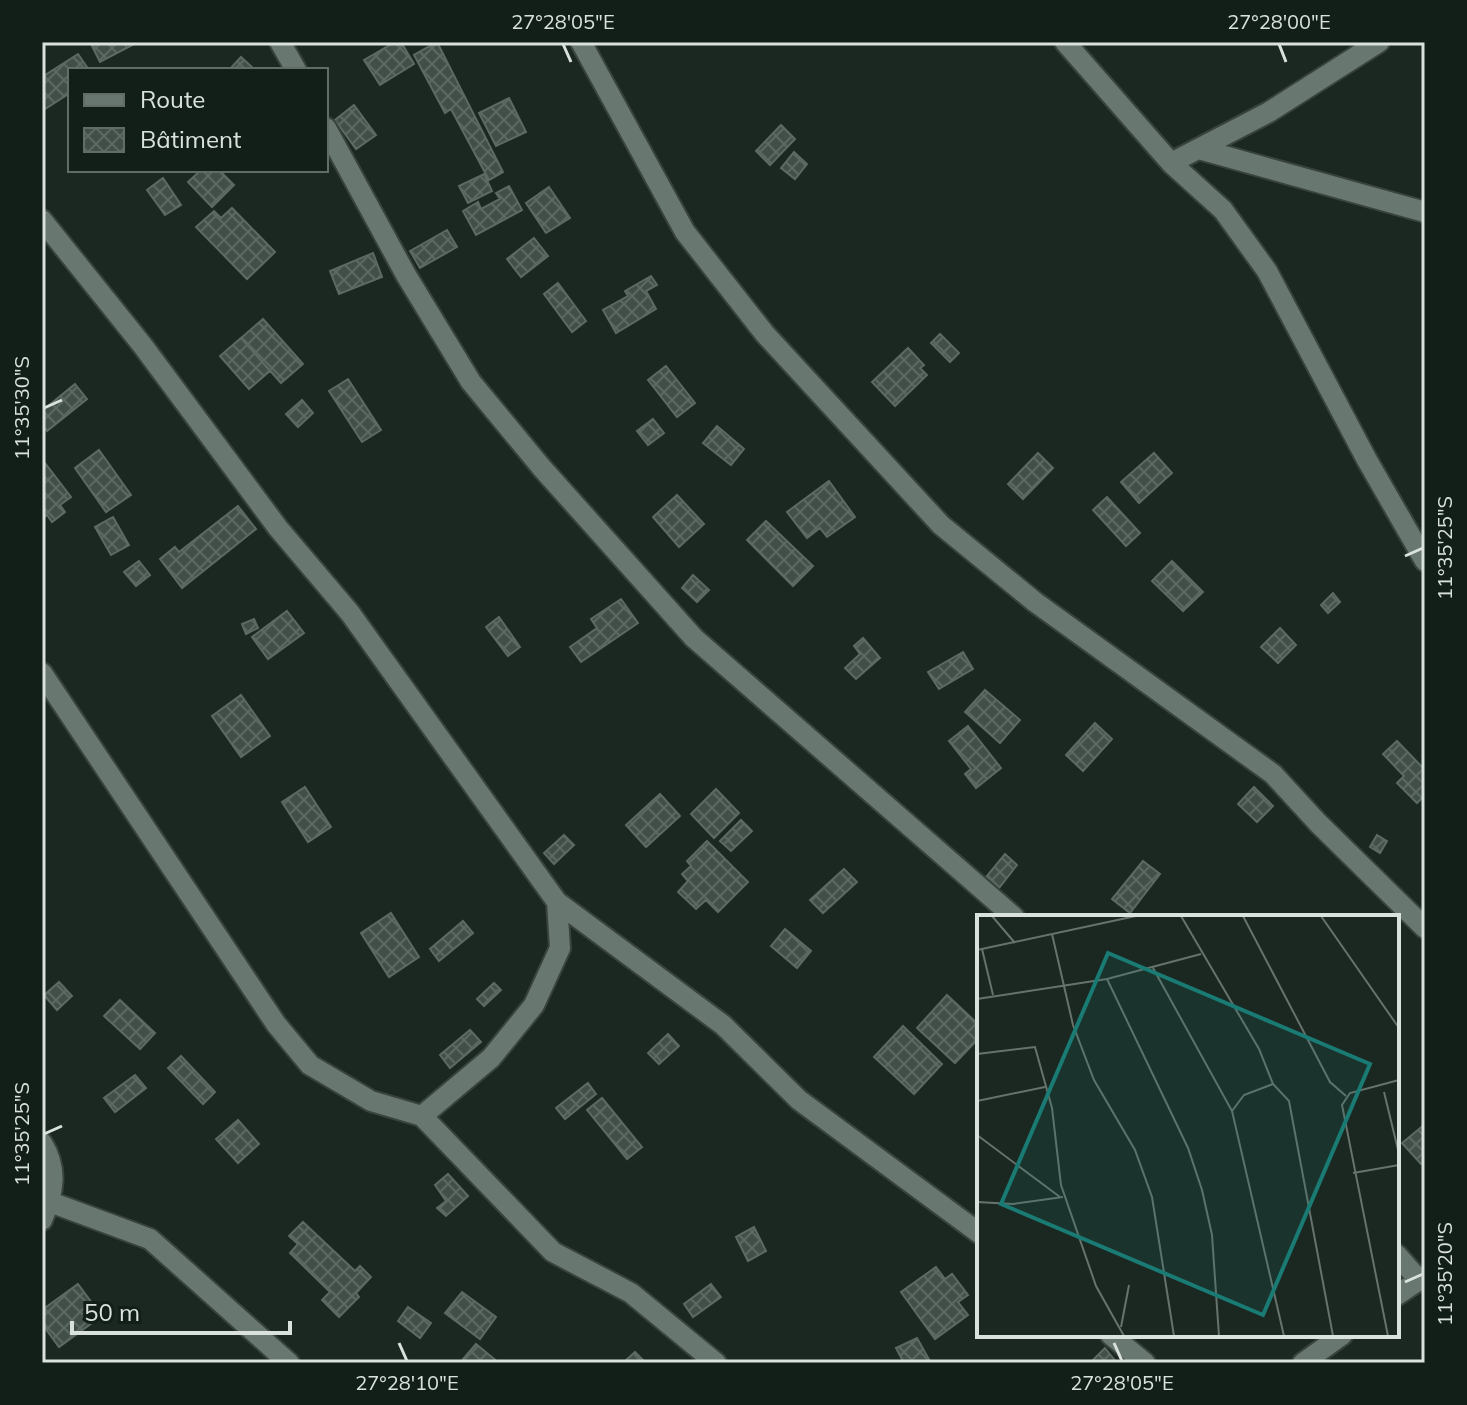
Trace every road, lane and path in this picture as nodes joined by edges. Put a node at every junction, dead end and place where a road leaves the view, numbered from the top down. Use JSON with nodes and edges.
{"nodes":[{"id":1,"x":280,"y":42,"type":"edge"},
{"id":2,"x":581,"y":42,"type":"edge"},
{"id":3,"x":1065,"y":42,"type":"edge"},
{"id":4,"x":1379,"y":42,"type":"edge"},
{"id":5,"x":295,"y":68,"type":"edge"},
{"id":6,"x":328,"y":132,"type":"edge"},
{"id":7,"x":1199,"y":149,"type":"junction"},
{"id":8,"x":1171,"y":163,"type":"junction"},
{"id":9,"x":1425,"y":212,"type":"edge"},
{"id":10,"x":42,"y":220,"type":"edge"},
{"id":11,"x":1425,"y":561,"type":"edge"},
{"id":12,"x":42,"y":673,"type":"edge"},
{"id":13,"x":557,"y":902,"type":"junction"},
{"id":14,"x":1012,"y":915,"type":"edge"},
{"id":15,"x":1425,"y":928,"type":"edge"},
{"id":16,"x":422,"y":1116,"type":"junction"},
{"id":17,"x":42,"y":1143,"type":"edge"},
{"id":18,"x":46,"y":1211,"type":"edge"},
{"id":19,"x":977,"y":1232,"type":"edge"},
{"id":20,"x":1399,"y":1257,"type":"edge"},
{"id":21,"x":1422,"y":1278,"type":"edge"},
{"id":22,"x":1399,"y":1294,"type":"edge"},
{"id":23,"x":1113,"y":1337,"type":"edge"},
{"id":24,"x":1339,"y":1337,"type":"edge"},
{"id":25,"x":289,"y":1363,"type":"edge"},
{"id":26,"x":716,"y":1363,"type":"edge"},
{"id":27,"x":1145,"y":1363,"type":"edge"},
{"id":28,"x":1303,"y":1363,"type":"edge"}],
"edges":[{"from":1,"to":5,"type":"street"},
{"from":2,"to":15,"type":"street"},
{"from":3,"to":8,"type":"street"},
{"from":4,"to":7,"type":"street"},
{"from":6,"to":14,"type":"street"},
{"from":7,"to":8,"type":"street"},
{"from":7,"to":9,"type":"street"},
{"from":8,"to":11,"type":"street"},
{"from":10,"to":13,"type":"street"},
{"from":12,"to":16,"type":"street"},
{"from":13,"to":16,"type":"street"},
{"from":13,"to":19,"type":"street"},
{"from":16,"to":26,"type":"street"},
{"from":17,"to":18,"type":"street"},
{"from":18,"to":25,"type":"street"},
{"from":20,"to":21,"type":"street"},
{"from":21,"to":22,"type":"street"},
{"from":23,"to":27,"type":"street"},
{"from":24,"to":28,"type":"street"}]}
